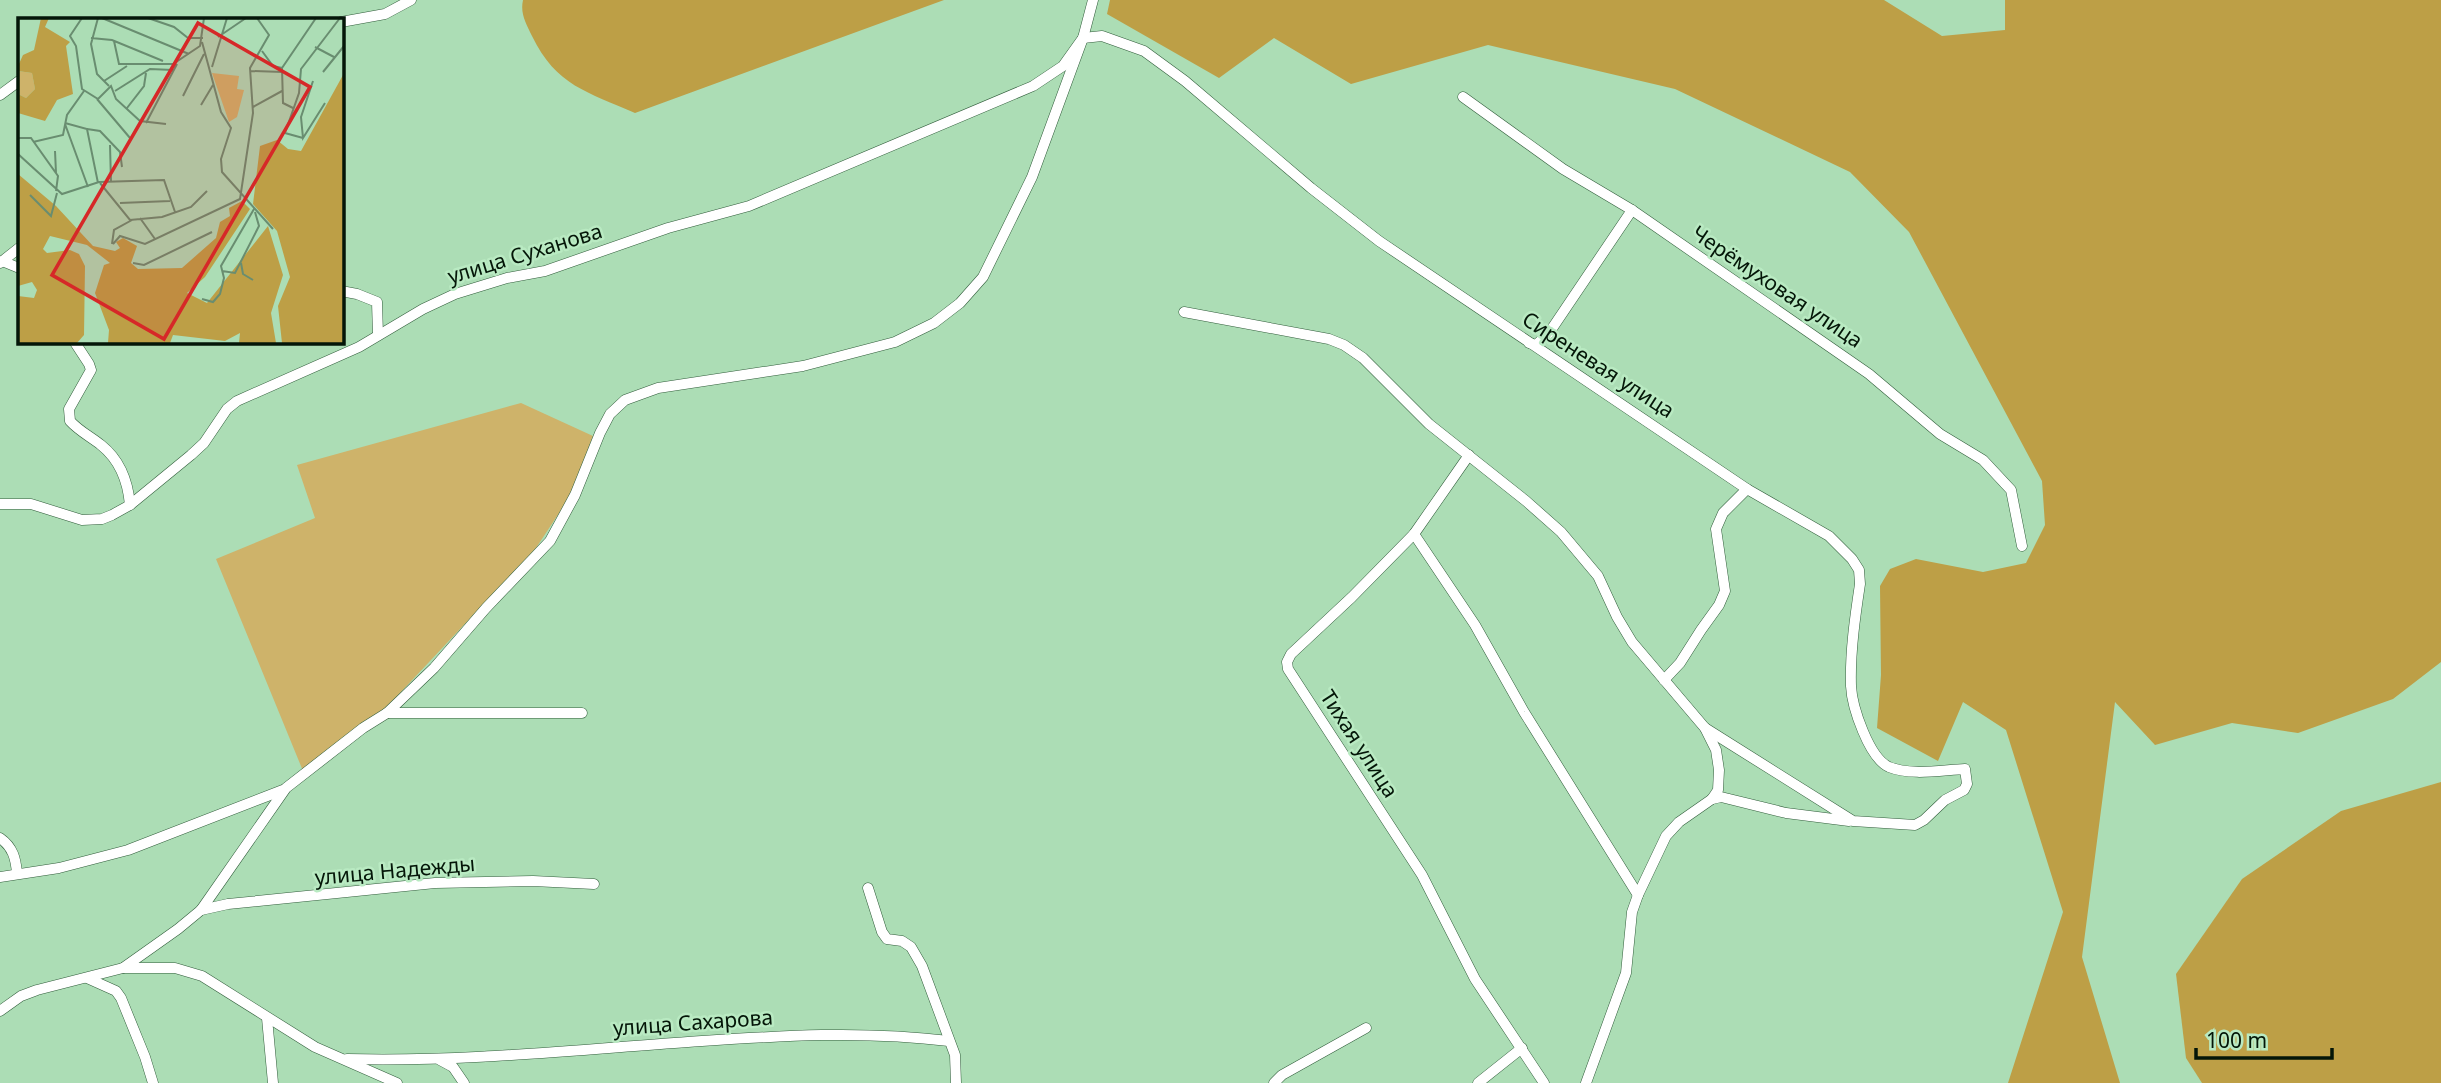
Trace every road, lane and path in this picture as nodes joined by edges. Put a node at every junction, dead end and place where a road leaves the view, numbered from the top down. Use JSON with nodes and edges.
{"nodes":[{"id":1,"x":411,"y":0,"type":"edge"},
{"id":2,"x":1093,"y":0,"type":"edge"},
{"id":3,"x":343,"y":22,"type":"edge"},
{"id":4,"x":1083,"y":38,"type":"junction"},
{"id":5,"x":18,"y":82,"type":"edge"},
{"id":6,"x":0,"y":95,"type":"edge"},
{"id":7,"x":1463,"y":97,"type":"dead end"},
{"id":8,"x":1632,"y":210,"type":"junction"},
{"id":9,"x":18,"y":249,"type":"edge"},
{"id":10,"x":1,"y":262,"type":"edge"},
{"id":11,"x":18,"y":268,"type":"edge"},
{"id":12,"x":343,"y":291,"type":"edge"},
{"id":13,"x":1184,"y":312,"type":"dead end"},
{"id":14,"x":378,"y":335,"type":"junction"},
{"id":15,"x":75,"y":343,"type":"edge"},
{"id":16,"x":1528,"y":343,"type":"junction"},
{"id":17,"x":1469,"y":455,"type":"junction"},
{"id":18,"x":1747,"y":489,"type":"junction"},
{"id":19,"x":0,"y":503,"type":"edge"},
{"id":20,"x":130,"y":505,"type":"junction"},
{"id":21,"x":1414,"y":534,"type":"junction"},
{"id":22,"x":2022,"y":546,"type":"dead end"},
{"id":23,"x":1664,"y":680,"type":"junction"},
{"id":24,"x":387,"y":713,"type":"junction"},
{"id":25,"x":582,"y":713,"type":"dead end"},
{"id":26,"x":1705,"y":728,"type":"junction"},
{"id":27,"x":286,"y":788,"type":"junction"},
{"id":28,"x":1712,"y":799,"type":"junction"},
{"id":29,"x":1853,"y":821,"type":"junction"},
{"id":30,"x":0,"y":838,"type":"edge"},
{"id":31,"x":17,"y":874,"type":"junction"},
{"id":32,"x":0,"y":877,"type":"edge"},
{"id":33,"x":594,"y":884,"type":"dead end"},
{"id":34,"x":868,"y":888,"type":"dead end"},
{"id":35,"x":1638,"y":895,"type":"junction"},
{"id":36,"x":201,"y":910,"type":"junction"},
{"id":37,"x":123,"y":968,"type":"junction"},
{"id":38,"x":87,"y":978,"type":"junction"},
{"id":39,"x":0,"y":1011,"type":"edge"},
{"id":40,"x":267,"y":1018,"type":"junction"},
{"id":41,"x":1366,"y":1028,"type":"dead end"},
{"id":42,"x":949,"y":1041,"type":"junction"},
{"id":43,"x":1522,"y":1048,"type":"junction"},
{"id":44,"x":347,"y":1059,"type":"junction"},
{"id":45,"x":439,"y":1060,"type":"junction"},
{"id":46,"x":153,"y":1083,"type":"edge"},
{"id":47,"x":273,"y":1083,"type":"edge"},
{"id":48,"x":397,"y":1083,"type":"edge"},
{"id":49,"x":464,"y":1083,"type":"edge"},
{"id":50,"x":956,"y":1083,"type":"edge"},
{"id":51,"x":1274,"y":1083,"type":"edge"},
{"id":52,"x":1478,"y":1083,"type":"edge"},
{"id":53,"x":1544,"y":1083,"type":"edge"},
{"id":54,"x":1586,"y":1083,"type":"edge"}],
"edges":[{"from":1,"to":3,"type":"street"},
{"from":2,"to":4,"type":"street"},
{"from":4,"to":14,"type":"street","name":"улица Суханова"},
{"from":4,"to":16,"type":"street","name":"Сиреневая улица"},
{"from":4,"to":24,"type":"street"},
{"from":5,"to":6,"type":"street"},
{"from":7,"to":8,"type":"street","name":"Черёмуховая улица"},
{"from":8,"to":16,"type":"street"},
{"from":8,"to":22,"type":"street","name":"Черёмуховая улица"},
{"from":9,"to":10,"type":"street"},
{"from":10,"to":11,"type":"street"},
{"from":12,"to":14,"type":"street"},
{"from":13,"to":17,"type":"street"},
{"from":14,"to":20,"type":"street","name":"улица Суханова"},
{"from":15,"to":20,"type":"street"},
{"from":16,"to":18,"type":"street","name":"Сиреневая улица"},
{"from":17,"to":21,"type":"street","name":"Тихая улица"},
{"from":17,"to":23,"type":"street"},
{"from":18,"to":23,"type":"street"},
{"from":18,"to":29,"type":"street","name":"Сиреневая улица"},
{"from":19,"to":20,"type":"street","name":"улица Суханова"},
{"from":21,"to":35,"type":"street"},
{"from":21,"to":43,"type":"street","name":"Тихая улица"},
{"from":23,"to":26,"type":"street"},
{"from":24,"to":25,"type":"street"},
{"from":24,"to":27,"type":"street"},
{"from":26,"to":28,"type":"street"},
{"from":26,"to":29,"type":"street"},
{"from":27,"to":31,"type":"street"},
{"from":27,"to":36,"type":"street"},
{"from":28,"to":29,"type":"street"},
{"from":28,"to":35,"type":"street"},
{"from":30,"to":31,"type":"street"},
{"from":31,"to":32,"type":"street"},
{"from":33,"to":36,"type":"street","name":"улица Надежды"},
{"from":34,"to":42,"type":"street"},
{"from":35,"to":54,"type":"street"},
{"from":36,"to":37,"type":"street"},
{"from":37,"to":38,"type":"street"},
{"from":37,"to":40,"type":"street"},
{"from":38,"to":39,"type":"street"},
{"from":38,"to":46,"type":"street"},
{"from":40,"to":44,"type":"street"},
{"from":40,"to":47,"type":"street"},
{"from":41,"to":51,"type":"street"},
{"from":42,"to":45,"type":"street","name":"улица Сахарова"},
{"from":42,"to":50,"type":"street"},
{"from":43,"to":52,"type":"street"},
{"from":43,"to":53,"type":"street","name":"Тихая улица"},
{"from":44,"to":45,"type":"street","name":"улица Сахарова"},
{"from":44,"to":48,"type":"street"},
{"from":45,"to":49,"type":"street"}]}
